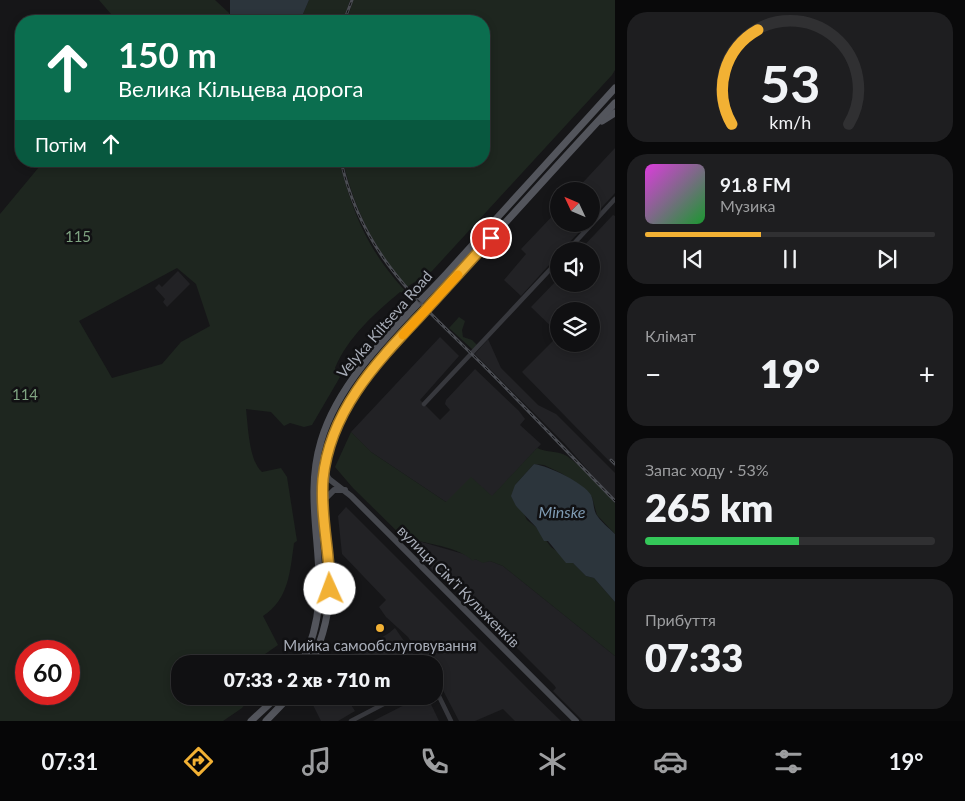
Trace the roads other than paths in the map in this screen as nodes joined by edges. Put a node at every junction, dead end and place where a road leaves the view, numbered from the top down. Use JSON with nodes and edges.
{"nodes":[{"id":1,"x":615,"y":83,"type":"edge"},
{"id":2,"x":615,"y":88,"type":"edge"},
{"id":3,"x":607,"y":97,"type":"junction"},
{"id":4,"x":615,"y":103,"type":"edge"},
{"id":5,"x":615,"y":113,"type":"edge"},
{"id":6,"x":591,"y":129,"type":"junction"},
{"id":7,"x":614,"y":202,"type":"edge"},
{"id":8,"x":576,"y":242,"type":"edge"},
{"id":9,"x":550,"y":270,"type":"edge"},
{"id":10,"x":424,"y":404,"type":"dead end"},
{"id":11,"x":324,"y":470,"type":"junction"},
{"id":12,"x":346,"y":491,"type":"junction"},
{"id":13,"x":323,"y":503,"type":"junction"},
{"id":14,"x":305,"y":655,"type":"edge"},
{"id":15,"x":314,"y":655,"type":"edge"},
{"id":16,"x":443,"y":704,"type":"edge"},
{"id":17,"x":268,"y":705,"type":"edge"},
{"id":18,"x":281,"y":705,"type":"edge"},
{"id":19,"x":382,"y":705,"type":"edge"},
{"id":20,"x":251,"y":721,"type":"edge"},
{"id":21,"x":266,"y":721,"type":"edge"},
{"id":22,"x":351,"y":721,"type":"edge"},
{"id":23,"x":452,"y":721,"type":"edge"},
{"id":24,"x":576,"y":721,"type":"edge"}],
"edges":[{"from":1,"to":3,"type":"main road"},
{"from":2,"to":3,"type":"main road","name":"Velyka Kiltseva Road"},
{"from":3,"to":14,"type":"main road","name":"Velyka Kiltseva Road"},
{"from":4,"to":6,"type":"main road","name":"Velyka Kiltseva Road"},
{"from":5,"to":6,"type":"main road"},
{"from":6,"to":11,"type":"main road","name":"Velyka Kiltseva Road"},
{"from":7,"to":8,"type":"street"},
{"from":9,"to":10,"type":"street"},
{"from":11,"to":12,"type":"main road","name":"вулиця Сімʼї Кульженків"},
{"from":11,"to":13,"type":"main road","name":"Velyka Kiltseva Road"},
{"from":12,"to":13,"type":"main road"},
{"from":12,"to":24,"type":"main road","name":"вулиця Сімʼї Кульженків"},
{"from":13,"to":15,"type":"main road"},
{"from":16,"to":23,"type":"street"},
{"from":17,"to":20,"type":"main road"},
{"from":18,"to":21,"type":"main road"},
{"from":19,"to":22,"type":"street"}]}
